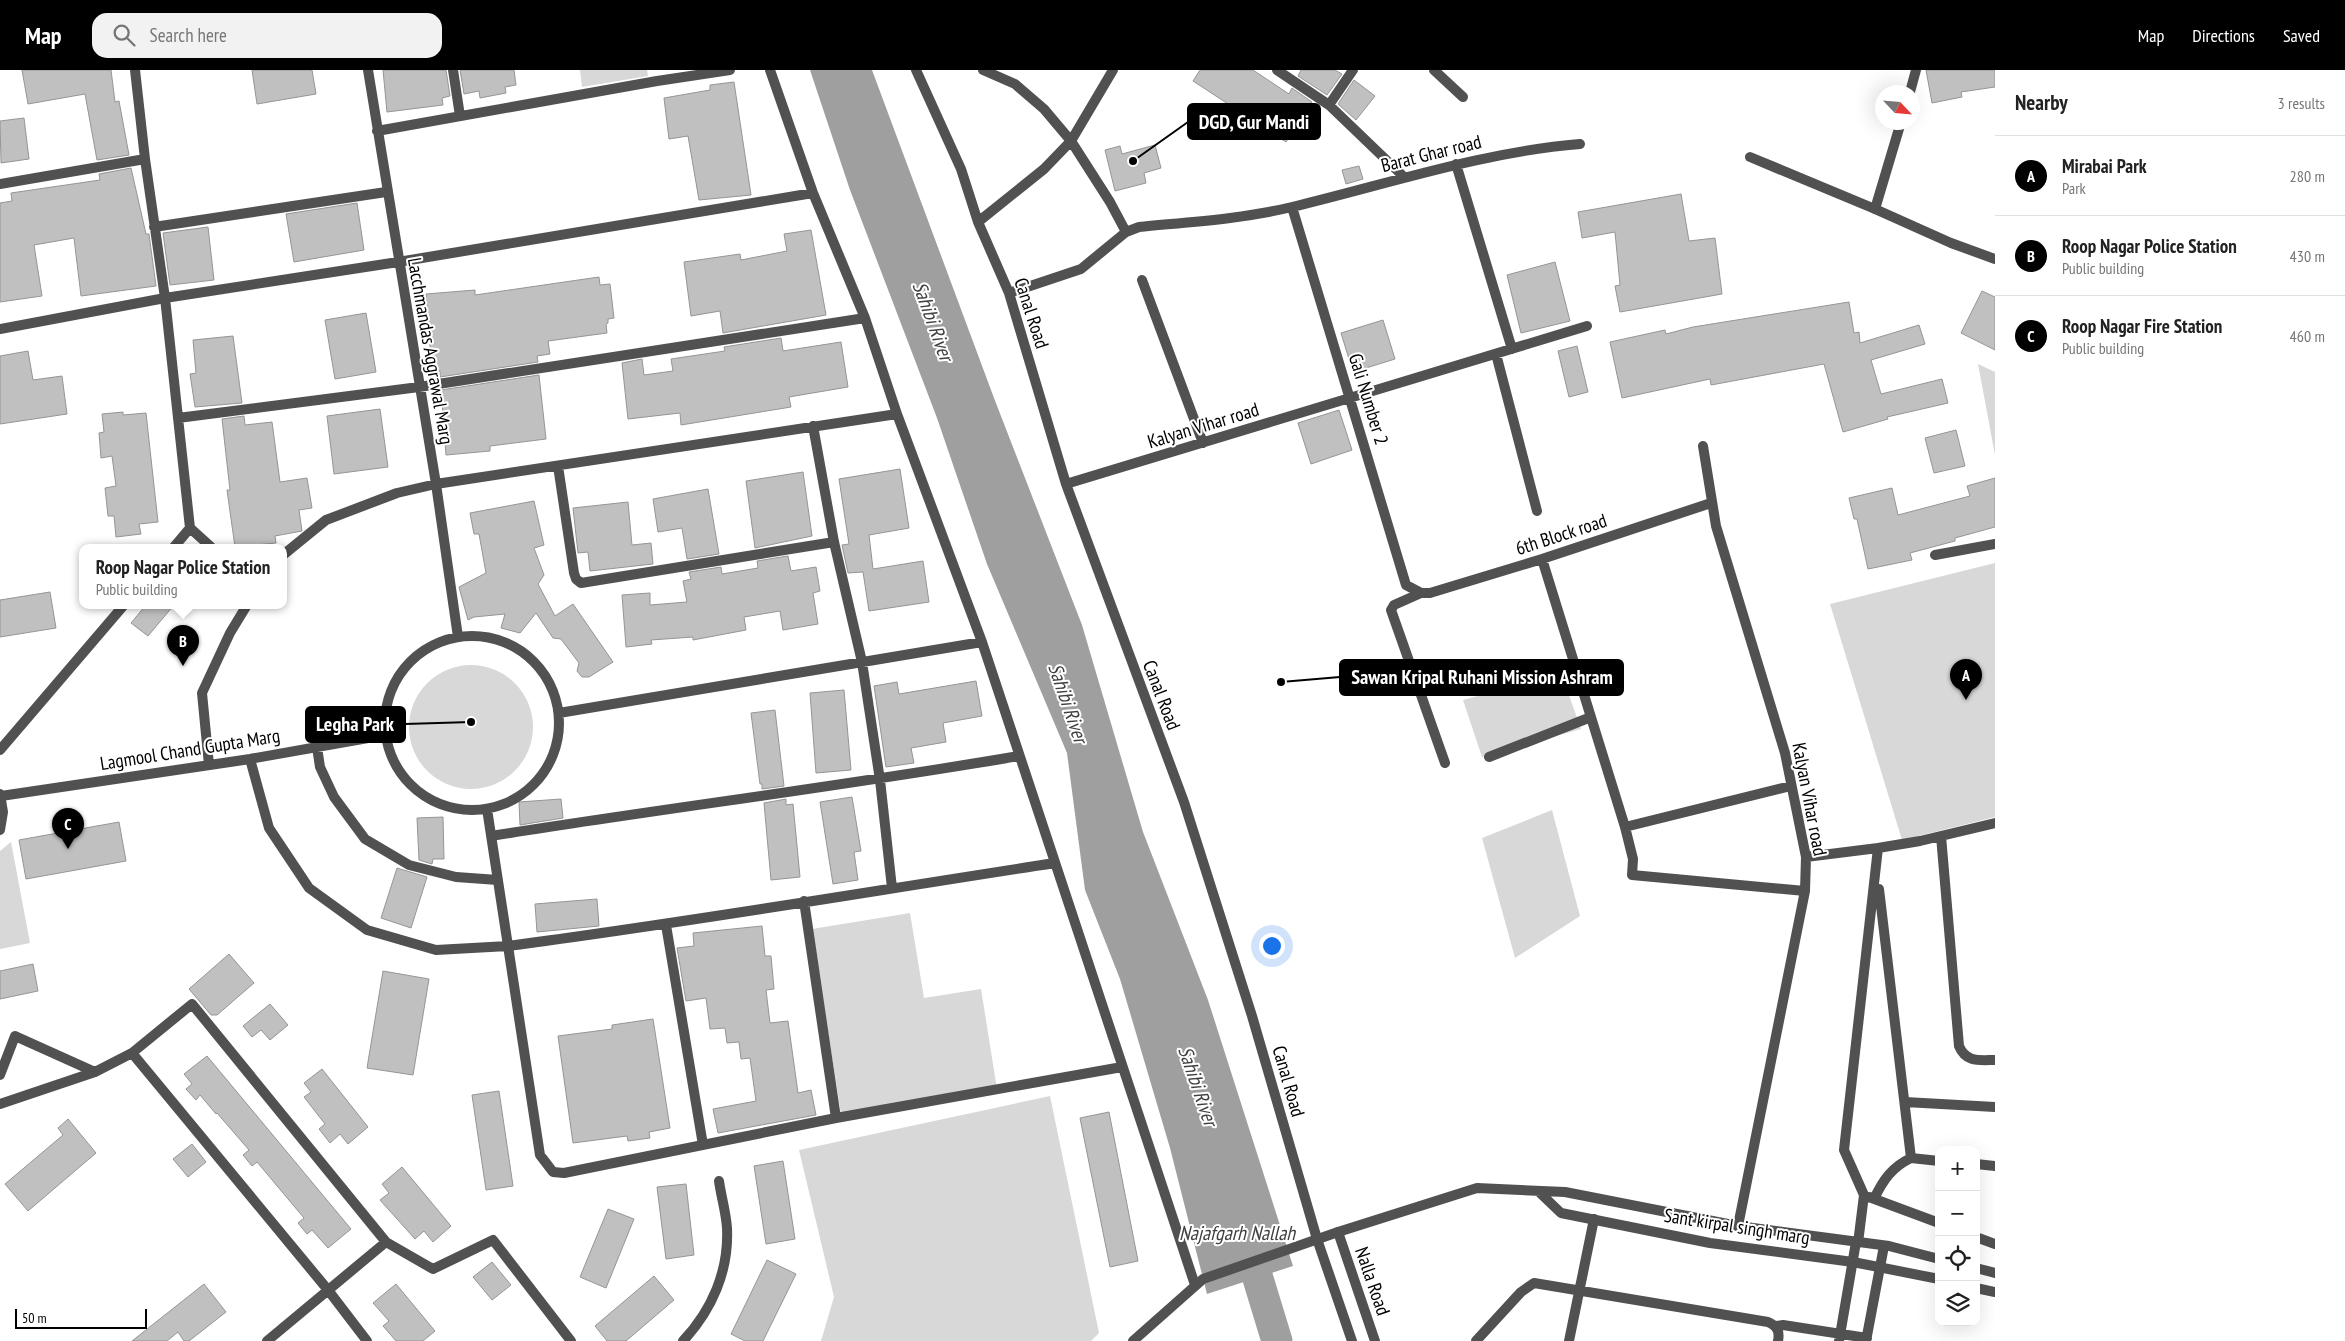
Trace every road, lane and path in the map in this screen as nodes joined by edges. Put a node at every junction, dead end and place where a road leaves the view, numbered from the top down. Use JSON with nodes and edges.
{"nodes":[{"id":1,"x":135,"y":70,"type":"edge"},
{"id":2,"x":368,"y":70,"type":"edge"},
{"id":3,"x":454,"y":70,"type":"edge"},
{"id":4,"x":651,"y":70,"type":"edge"},
{"id":5,"x":730,"y":70,"type":"edge"},
{"id":6,"x":770,"y":70,"type":"edge"},
{"id":7,"x":916,"y":70,"type":"edge"},
{"id":8,"x":983,"y":70,"type":"edge"},
{"id":9,"x":1113,"y":70,"type":"edge"},
{"id":10,"x":1277,"y":70,"type":"edge"},
{"id":11,"x":1352,"y":70,"type":"edge"},
{"id":12,"x":1434,"y":70,"type":"edge"},
{"id":13,"x":1916,"y":70,"type":"edge"},
{"id":14,"x":653,"y":82,"type":"junction"},
{"id":15,"x":1912,"y":85,"type":"edge"},
{"id":16,"x":1463,"y":97,"type":"dead end"},
{"id":17,"x":1329,"y":105,"type":"junction"},
{"id":18,"x":460,"y":116,"type":"junction"},
{"id":19,"x":1899,"y":130,"type":"edge"},
{"id":20,"x":377,"y":131,"type":"junction"},
{"id":21,"x":1071,"y":142,"type":"junction"},
{"id":22,"x":1580,"y":144,"type":"dead end"},
{"id":23,"x":1750,"y":156,"type":"dead end"},
{"id":24,"x":145,"y":159,"type":"junction"},
{"id":25,"x":1456,"y":164,"type":"junction"},
{"id":26,"x":1404,"y":177,"type":"junction"},
{"id":27,"x":0,"y":184,"type":"edge"},
{"id":28,"x":386,"y":192,"type":"junction"},
{"id":29,"x":813,"y":193,"type":"junction"},
{"id":30,"x":1292,"y":207,"type":"junction"},
{"id":31,"x":1875,"y":209,"type":"junction"},
{"id":32,"x":978,"y":222,"type":"junction"},
{"id":33,"x":154,"y":227,"type":"junction"},
{"id":34,"x":1126,"y":232,"type":"junction"},
{"id":35,"x":1995,"y":259,"type":"edge"},
{"id":36,"x":398,"y":262,"type":"junction"},
{"id":37,"x":1142,"y":280,"type":"dead end"},
{"id":38,"x":1009,"y":293,"type":"junction"},
{"id":39,"x":165,"y":298,"type":"junction"},
{"id":40,"x":864,"y":318,"type":"junction"},
{"id":41,"x":1587,"y":326,"type":"dead end"},
{"id":42,"x":0,"y":329,"type":"edge"},
{"id":43,"x":1512,"y":349,"type":"junction"},
{"id":44,"x":1496,"y":354,"type":"junction"},
{"id":45,"x":419,"y":387,"type":"junction"},
{"id":46,"x":1351,"y":399,"type":"junction"},
{"id":47,"x":896,"y":414,"type":"junction"},
{"id":48,"x":178,"y":418,"type":"junction"},
{"id":49,"x":813,"y":426,"type":"junction"},
{"id":50,"x":1202,"y":443,"type":"junction"},
{"id":51,"x":1703,"y":446,"type":"dead end"},
{"id":52,"x":558,"y":466,"type":"junction"},
{"id":53,"x":436,"y":484,"type":"junction"},
{"id":54,"x":1066,"y":484,"type":"junction"},
{"id":55,"x":1711,"y":502,"type":"junction"},
{"id":56,"x":1537,"y":511,"type":"dead end"},
{"id":57,"x":190,"y":528,"type":"junction"},
{"id":58,"x":834,"y":542,"type":"junction"},
{"id":59,"x":177,"y":544,"type":"edge"},
{"id":60,"x":208,"y":544,"type":"edge"},
{"id":61,"x":1995,"y":544,"type":"edge"},
{"id":62,"x":287,"y":552,"type":"edge"},
{"id":63,"x":1935,"y":555,"type":"dead end"},
{"id":64,"x":1542,"y":559,"type":"junction"},
{"id":65,"x":1421,"y":593,"type":"junction"},
{"id":66,"x":121,"y":609,"type":"edge"},
{"id":67,"x":245,"y":609,"type":"edge"},
{"id":68,"x":458,"y":638,"type":"junction"},
{"id":69,"x":982,"y":642,"type":"junction"},
{"id":70,"x":862,"y":662,"type":"junction"},
{"id":71,"x":559,"y":713,"type":"junction"},
{"id":72,"x":1591,"y":717,"type":"junction"},
{"id":73,"x":385,"y":735,"type":"junction"},
{"id":74,"x":317,"y":747,"type":"junction"},
{"id":75,"x":0,"y":750,"type":"edge"},
{"id":76,"x":1019,"y":756,"type":"junction"},
{"id":77,"x":1489,"y":757,"type":"dead end"},
{"id":78,"x":250,"y":759,"type":"junction"},
{"id":79,"x":1445,"y":763,"type":"dead end"},
{"id":80,"x":208,"y":765,"type":"junction"},
{"id":81,"x":880,"y":780,"type":"junction"},
{"id":82,"x":1791,"y":786,"type":"junction"},
{"id":83,"x":0,"y":795,"type":"edge"},
{"id":84,"x":487,"y":809,"type":"junction"},
{"id":85,"x":1995,"y":823,"type":"edge"},
{"id":86,"x":1625,"y":827,"type":"junction"},
{"id":87,"x":0,"y":830,"type":"edge"},
{"id":88,"x":491,"y":836,"type":"junction"},
{"id":89,"x":1941,"y":836,"type":"junction"},
{"id":90,"x":1878,"y":848,"type":"junction"},
{"id":91,"x":1806,"y":857,"type":"junction"},
{"id":92,"x":1055,"y":863,"type":"junction"},
{"id":93,"x":1877,"y":874,"type":"junction"},
{"id":94,"x":498,"y":880,"type":"junction"},
{"id":95,"x":892,"y":888,"type":"junction"},
{"id":96,"x":1805,"y":891,"type":"junction"},
{"id":97,"x":804,"y":901,"type":"junction"},
{"id":98,"x":666,"y":925,"type":"junction"},
{"id":99,"x":508,"y":946,"type":"junction"},
{"id":100,"x":132,"y":1053,"type":"junction"},
{"id":101,"x":1995,"y":1060,"type":"edge"},
{"id":102,"x":1122,"y":1067,"type":"junction"},
{"id":103,"x":95,"y":1072,"type":"junction"},
{"id":104,"x":0,"y":1075,"type":"edge"},
{"id":105,"x":1905,"y":1102,"type":"junction"},
{"id":106,"x":0,"y":1104,"type":"edge"},
{"id":107,"x":1995,"y":1107,"type":"edge"},
{"id":108,"x":836,"y":1118,"type":"junction"},
{"id":109,"x":703,"y":1145,"type":"junction"},
{"id":110,"x":1911,"y":1158,"type":"junction"},
{"id":111,"x":1935,"y":1161,"type":"edge"},
{"id":112,"x":1980,"y":1164,"type":"edge"},
{"id":113,"x":1995,"y":1166,"type":"edge"},
{"id":114,"x":719,"y":1181,"type":"dead end"},
{"id":115,"x":1538,"y":1191,"type":"junction"},
{"id":116,"x":1864,"y":1195,"type":"junction"},
{"id":117,"x":1874,"y":1198,"type":"junction"},
{"id":118,"x":1594,"y":1219,"type":"junction"},
{"id":119,"x":1935,"y":1221,"type":"edge"},
{"id":120,"x":1738,"y":1226,"type":"junction"},
{"id":121,"x":1338,"y":1232,"type":"junction"},
{"id":122,"x":1980,"y":1238,"type":"edge"},
{"id":123,"x":1317,"y":1239,"type":"junction"},
{"id":124,"x":386,"y":1242,"type":"junction"},
{"id":125,"x":1857,"y":1242,"type":"junction"},
{"id":126,"x":1995,"y":1244,"type":"edge"},
{"id":127,"x":1884,"y":1246,"type":"junction"},
{"id":128,"x":1935,"y":1257,"type":"edge"},
{"id":129,"x":1853,"y":1262,"type":"junction"},
{"id":130,"x":1880,"y":1266,"type":"junction"},
{"id":131,"x":1980,"y":1269,"type":"edge"},
{"id":132,"x":1995,"y":1273,"type":"edge"},
{"id":133,"x":1935,"y":1278,"type":"edge"},
{"id":134,"x":1199,"y":1282,"type":"junction"},
{"id":135,"x":1980,"y":1289,"type":"edge"},
{"id":136,"x":328,"y":1290,"type":"junction"},
{"id":137,"x":1579,"y":1290,"type":"junction"},
{"id":138,"x":1995,"y":1292,"type":"edge"},
{"id":139,"x":1776,"y":1326,"type":"junction"},
{"id":140,"x":1839,"y":1337,"type":"edge"},
{"id":141,"x":1867,"y":1339,"type":"edge"},
{"id":142,"x":266,"y":1341,"type":"edge"},
{"id":143,"x":367,"y":1341,"type":"edge"},
{"id":144,"x":572,"y":1341,"type":"edge"},
{"id":145,"x":683,"y":1341,"type":"edge"},
{"id":146,"x":1133,"y":1341,"type":"edge"},
{"id":147,"x":1352,"y":1341,"type":"edge"},
{"id":148,"x":1374,"y":1341,"type":"edge"},
{"id":149,"x":1476,"y":1341,"type":"edge"},
{"id":150,"x":1569,"y":1341,"type":"edge"},
{"id":151,"x":1778,"y":1341,"type":"edge"}],
"edges":[{"from":1,"to":24,"type":"street"},
{"from":2,"to":20,"type":"street","name":"Lacchmandas Aggrawal Marg"},
{"from":3,"to":18,"type":"street"},
{"from":4,"to":14,"type":"street"},
{"from":5,"to":14,"type":"street"},
{"from":6,"to":29,"type":"street"},
{"from":7,"to":32,"type":"street","name":"Canal Road"},
{"from":8,"to":21,"type":"street"},
{"from":9,"to":21,"type":"street"},
{"from":10,"to":17,"type":"street"},
{"from":11,"to":17,"type":"street"},
{"from":12,"to":16,"type":"street"},
{"from":13,"to":15,"type":"street"},
{"from":14,"to":18,"type":"street"},
{"from":17,"to":26,"type":"street"},
{"from":18,"to":20,"type":"street"},
{"from":19,"to":31,"type":"street"},
{"from":20,"to":28,"type":"street","name":"Lacchmandas Aggrawal Marg"},
{"from":21,"to":32,"type":"street"},
{"from":21,"to":34,"type":"street"},
{"from":22,"to":25,"type":"street","name":"Barat Ghar road"},
{"from":23,"to":31,"type":"street"},
{"from":24,"to":27,"type":"street"},
{"from":24,"to":33,"type":"street"},
{"from":25,"to":26,"type":"street","name":"Barat Ghar road"},
{"from":25,"to":43,"type":"street"},
{"from":26,"to":30,"type":"street","name":"Barat Ghar road"},
{"from":28,"to":33,"type":"street"},
{"from":28,"to":36,"type":"street","name":"Lacchmandas Aggrawal Marg"},
{"from":29,"to":36,"type":"street"},
{"from":29,"to":40,"type":"street"},
{"from":30,"to":34,"type":"street","name":"Barat Ghar road"},
{"from":30,"to":46,"type":"street","name":"Gali Number 2"},
{"from":31,"to":35,"type":"street"},
{"from":32,"to":38,"type":"street","name":"Canal Road"},
{"from":33,"to":39,"type":"street"},
{"from":34,"to":38,"type":"street"},
{"from":36,"to":39,"type":"street"},
{"from":36,"to":45,"type":"street","name":"Lacchmandas Aggrawal Marg"},
{"from":37,"to":50,"type":"street"},
{"from":38,"to":54,"type":"street","name":"Canal Road"},
{"from":39,"to":42,"type":"street"},
{"from":39,"to":48,"type":"street"},
{"from":40,"to":45,"type":"street"},
{"from":40,"to":47,"type":"street"},
{"from":41,"to":43,"type":"street"},
{"from":43,"to":44,"type":"street"},
{"from":44,"to":46,"type":"street"},
{"from":44,"to":56,"type":"street"},
{"from":45,"to":48,"type":"street"},
{"from":45,"to":53,"type":"street","name":"Lacchmandas Aggrawal Marg"},
{"from":46,"to":50,"type":"street","name":"Kalyan Vihar road"},
{"from":46,"to":65,"type":"street","name":"Gali Number 2"},
{"from":47,"to":49,"type":"street"},
{"from":47,"to":69,"type":"street"},
{"from":48,"to":57,"type":"street"},
{"from":49,"to":52,"type":"street"},
{"from":49,"to":58,"type":"street"},
{"from":50,"to":54,"type":"street","name":"Kalyan Vihar road"},
{"from":51,"to":55,"type":"street","name":"Kalyan Vihar road"},
{"from":52,"to":53,"type":"street"},
{"from":52,"to":58,"type":"street"},
{"from":53,"to":62,"type":"street"},
{"from":53,"to":68,"type":"street","name":"Lacchmandas Aggrawal Marg"},
{"from":54,"to":123,"type":"street","name":"Canal Road"},
{"from":55,"to":64,"type":"street","name":"6th Block road"},
{"from":55,"to":82,"type":"street","name":"Kalyan Vihar road"},
{"from":57,"to":59,"type":"street"},
{"from":57,"to":60,"type":"street"},
{"from":58,"to":70,"type":"street"},
{"from":61,"to":63,"type":"street"},
{"from":64,"to":65,"type":"street","name":"6th Block road"},
{"from":64,"to":72,"type":"street"},
{"from":65,"to":79,"type":"street","name":"6th Block road"},
{"from":66,"to":75,"type":"street"},
{"from":67,"to":80,"type":"street"},
{"from":68,"to":71,"type":"street"},
{"from":68,"to":73,"type":"street"},
{"from":69,"to":70,"type":"street"},
{"from":69,"to":76,"type":"street"},
{"from":70,"to":71,"type":"street"},
{"from":70,"to":81,"type":"street"},
{"from":71,"to":84,"type":"street"},
{"from":72,"to":77,"type":"street"},
{"from":72,"to":86,"type":"street"},
{"from":73,"to":74,"type":"street","name":"Lagmool Chand Gupta Marg"},
{"from":73,"to":84,"type":"street"},
{"from":74,"to":78,"type":"street","name":"Lagmool Chand Gupta Marg"},
{"from":74,"to":94,"type":"street"},
{"from":76,"to":81,"type":"street"},
{"from":76,"to":92,"type":"street"},
{"from":78,"to":80,"type":"street","name":"Lagmool Chand Gupta Marg"},
{"from":78,"to":99,"type":"street"},
{"from":80,"to":83,"type":"street","name":"Lagmool Chand Gupta Marg"},
{"from":81,"to":88,"type":"street"},
{"from":81,"to":95,"type":"street"},
{"from":82,"to":86,"type":"street"},
{"from":82,"to":91,"type":"street","name":"Kalyan Vihar road"},
{"from":83,"to":87,"type":"street"},
{"from":84,"to":88,"type":"street"},
{"from":85,"to":89,"type":"street"},
{"from":86,"to":96,"type":"street"},
{"from":88,"to":94,"type":"street"},
{"from":89,"to":90,"type":"street"},
{"from":89,"to":101,"type":"street"},
{"from":90,"to":91,"type":"street"},
{"from":90,"to":93,"type":"street"},
{"from":91,"to":96,"type":"street","name":"Kalyan Vihar road"},
{"from":92,"to":95,"type":"street"},
{"from":92,"to":102,"type":"street"},
{"from":93,"to":105,"type":"street"},
{"from":93,"to":116,"type":"street"},
{"from":94,"to":99,"type":"street"},
{"from":95,"to":97,"type":"street"},
{"from":96,"to":120,"type":"street","name":"Kalyan Vihar road"},
{"from":97,"to":98,"type":"street"},
{"from":97,"to":108,"type":"street"},
{"from":98,"to":99,"type":"street"},
{"from":98,"to":109,"type":"street"},
{"from":99,"to":109,"type":"street"},
{"from":100,"to":103,"type":"street"},
{"from":100,"to":124,"type":"street"},
{"from":100,"to":136,"type":"street"},
{"from":102,"to":108,"type":"street"},
{"from":102,"to":134,"type":"street"},
{"from":103,"to":104,"type":"street"},
{"from":103,"to":106,"type":"street"},
{"from":105,"to":107,"type":"street"},
{"from":105,"to":110,"type":"street"},
{"from":108,"to":109,"type":"street"},
{"from":110,"to":111,"type":"street"},
{"from":110,"to":117,"type":"street"},
{"from":112,"to":113,"type":"street"},
{"from":114,"to":145,"type":"street"},
{"from":115,"to":118,"type":"street","name":"Sant kirpal singh marg"},
{"from":115,"to":120,"type":"street","name":"Sant kirpal singh marg"},
{"from":115,"to":121,"type":"street","name":"Sant kirpal singh marg"},
{"from":116,"to":117,"type":"street"},
{"from":116,"to":125,"type":"street"},
{"from":117,"to":119,"type":"street"},
{"from":118,"to":129,"type":"street","name":"Sant kirpal singh marg"},
{"from":118,"to":137,"type":"street"},
{"from":120,"to":125,"type":"street","name":"Sant kirpal singh marg"},
{"from":121,"to":123,"type":"street","name":"Sant kirpal singh marg"},
{"from":121,"to":148,"type":"street","name":"Nalla Road"},
{"from":122,"to":126,"type":"street"},
{"from":123,"to":134,"type":"street","name":"Sant kirpal singh marg"},
{"from":123,"to":147,"type":"street","name":"Canal Road"},
{"from":124,"to":136,"type":"street"},
{"from":124,"to":144,"type":"street"},
{"from":125,"to":127,"type":"street","name":"Sant kirpal singh marg"},
{"from":125,"to":129,"type":"street"},
{"from":127,"to":128,"type":"street","name":"Sant kirpal singh marg"},
{"from":127,"to":130,"type":"street"},
{"from":129,"to":130,"type":"street","name":"Sant kirpal singh marg"},
{"from":129,"to":140,"type":"street"},
{"from":130,"to":133,"type":"street","name":"Sant kirpal singh marg"},
{"from":130,"to":141,"type":"street"},
{"from":131,"to":132,"type":"street"},
{"from":134,"to":146,"type":"street"},
{"from":135,"to":138,"type":"street"},
{"from":136,"to":142,"type":"street"},
{"from":136,"to":143,"type":"street"},
{"from":137,"to":139,"type":"street"},
{"from":137,"to":149,"type":"street"},
{"from":137,"to":150,"type":"street"},
{"from":139,"to":140,"type":"street"},
{"from":139,"to":151,"type":"street"},
{"from":140,"to":141,"type":"street"}]}
